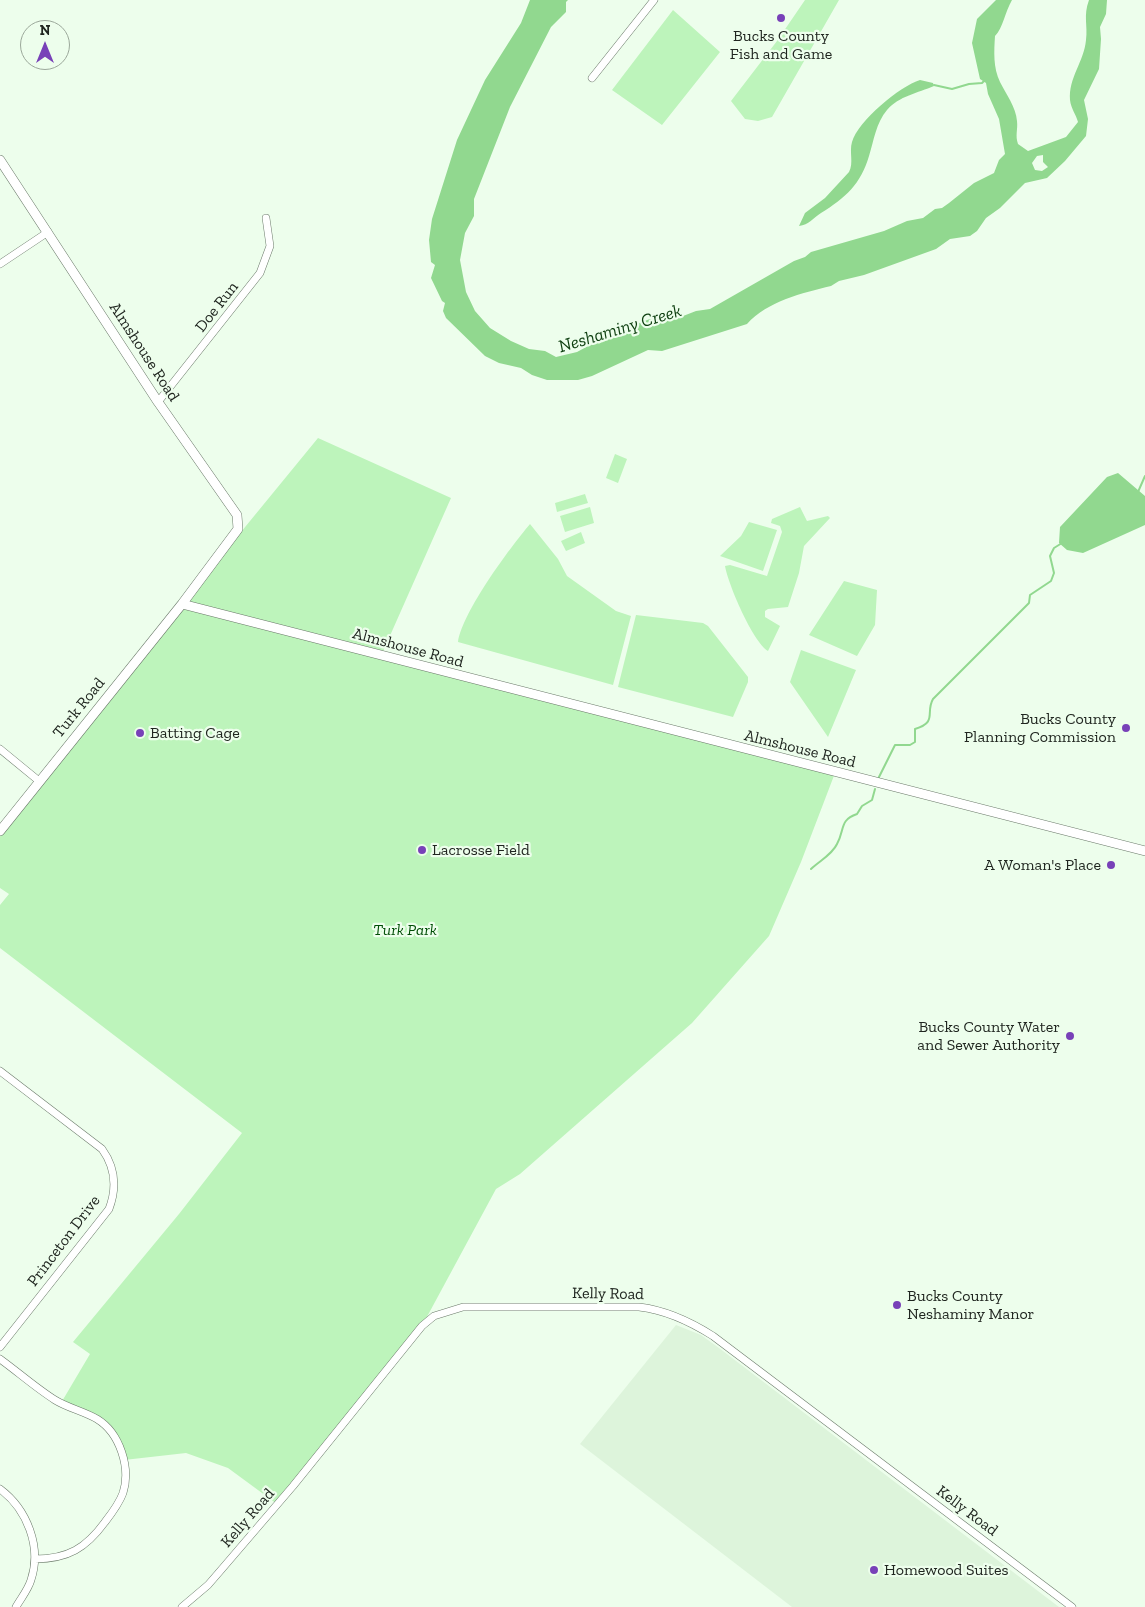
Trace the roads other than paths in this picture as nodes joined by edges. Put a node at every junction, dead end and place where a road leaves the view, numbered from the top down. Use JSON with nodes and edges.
{"nodes":[{"id":1,"x":654,"y":0,"type":"edge"},
{"id":2,"x":592,"y":78,"type":"dead end"},
{"id":3,"x":0,"y":160,"type":"edge"},
{"id":4,"x":266,"y":218,"type":"dead end"},
{"id":5,"x":48,"y":232,"type":"junction"},
{"id":6,"x":0,"y":264,"type":"edge"},
{"id":7,"x":158,"y":402,"type":"junction"},
{"id":8,"x":182,"y":604,"type":"junction"},
{"id":9,"x":0,"y":749,"type":"edge"},
{"id":10,"x":39,"y":781,"type":"junction"},
{"id":11,"x":0,"y":831,"type":"edge"},
{"id":12,"x":1145,"y":851,"type":"edge"},
{"id":13,"x":0,"y":1070,"type":"edge"},
{"id":14,"x":0,"y":1347,"type":"edge"},
{"id":15,"x":0,"y":1359,"type":"edge"},
{"id":16,"x":0,"y":1489,"type":"edge"},
{"id":17,"x":35,"y":1559,"type":"junction"},
{"id":18,"x":16,"y":1607,"type":"edge"},
{"id":19,"x":182,"y":1607,"type":"edge"},
{"id":20,"x":1072,"y":1607,"type":"edge"}],
"edges":[{"from":1,"to":2,"type":"street"},
{"from":3,"to":5,"type":"street","name":"Almshouse Road"},
{"from":4,"to":7,"type":"street","name":"Doe Run"},
{"from":5,"to":6,"type":"street"},
{"from":5,"to":7,"type":"street","name":"Almshouse Road"},
{"from":7,"to":8,"type":"street","name":"Almshouse Road"},
{"from":8,"to":10,"type":"street","name":"Turk Road"},
{"from":8,"to":12,"type":"street","name":"Almshouse Road"},
{"from":9,"to":10,"type":"street"},
{"from":10,"to":11,"type":"street","name":"Turk Road"},
{"from":13,"to":14,"type":"street","name":"Princeton Drive"},
{"from":15,"to":17,"type":"street"},
{"from":16,"to":17,"type":"street"},
{"from":17,"to":18,"type":"street"},
{"from":19,"to":20,"type":"street","name":"Kelly Road"}]}
